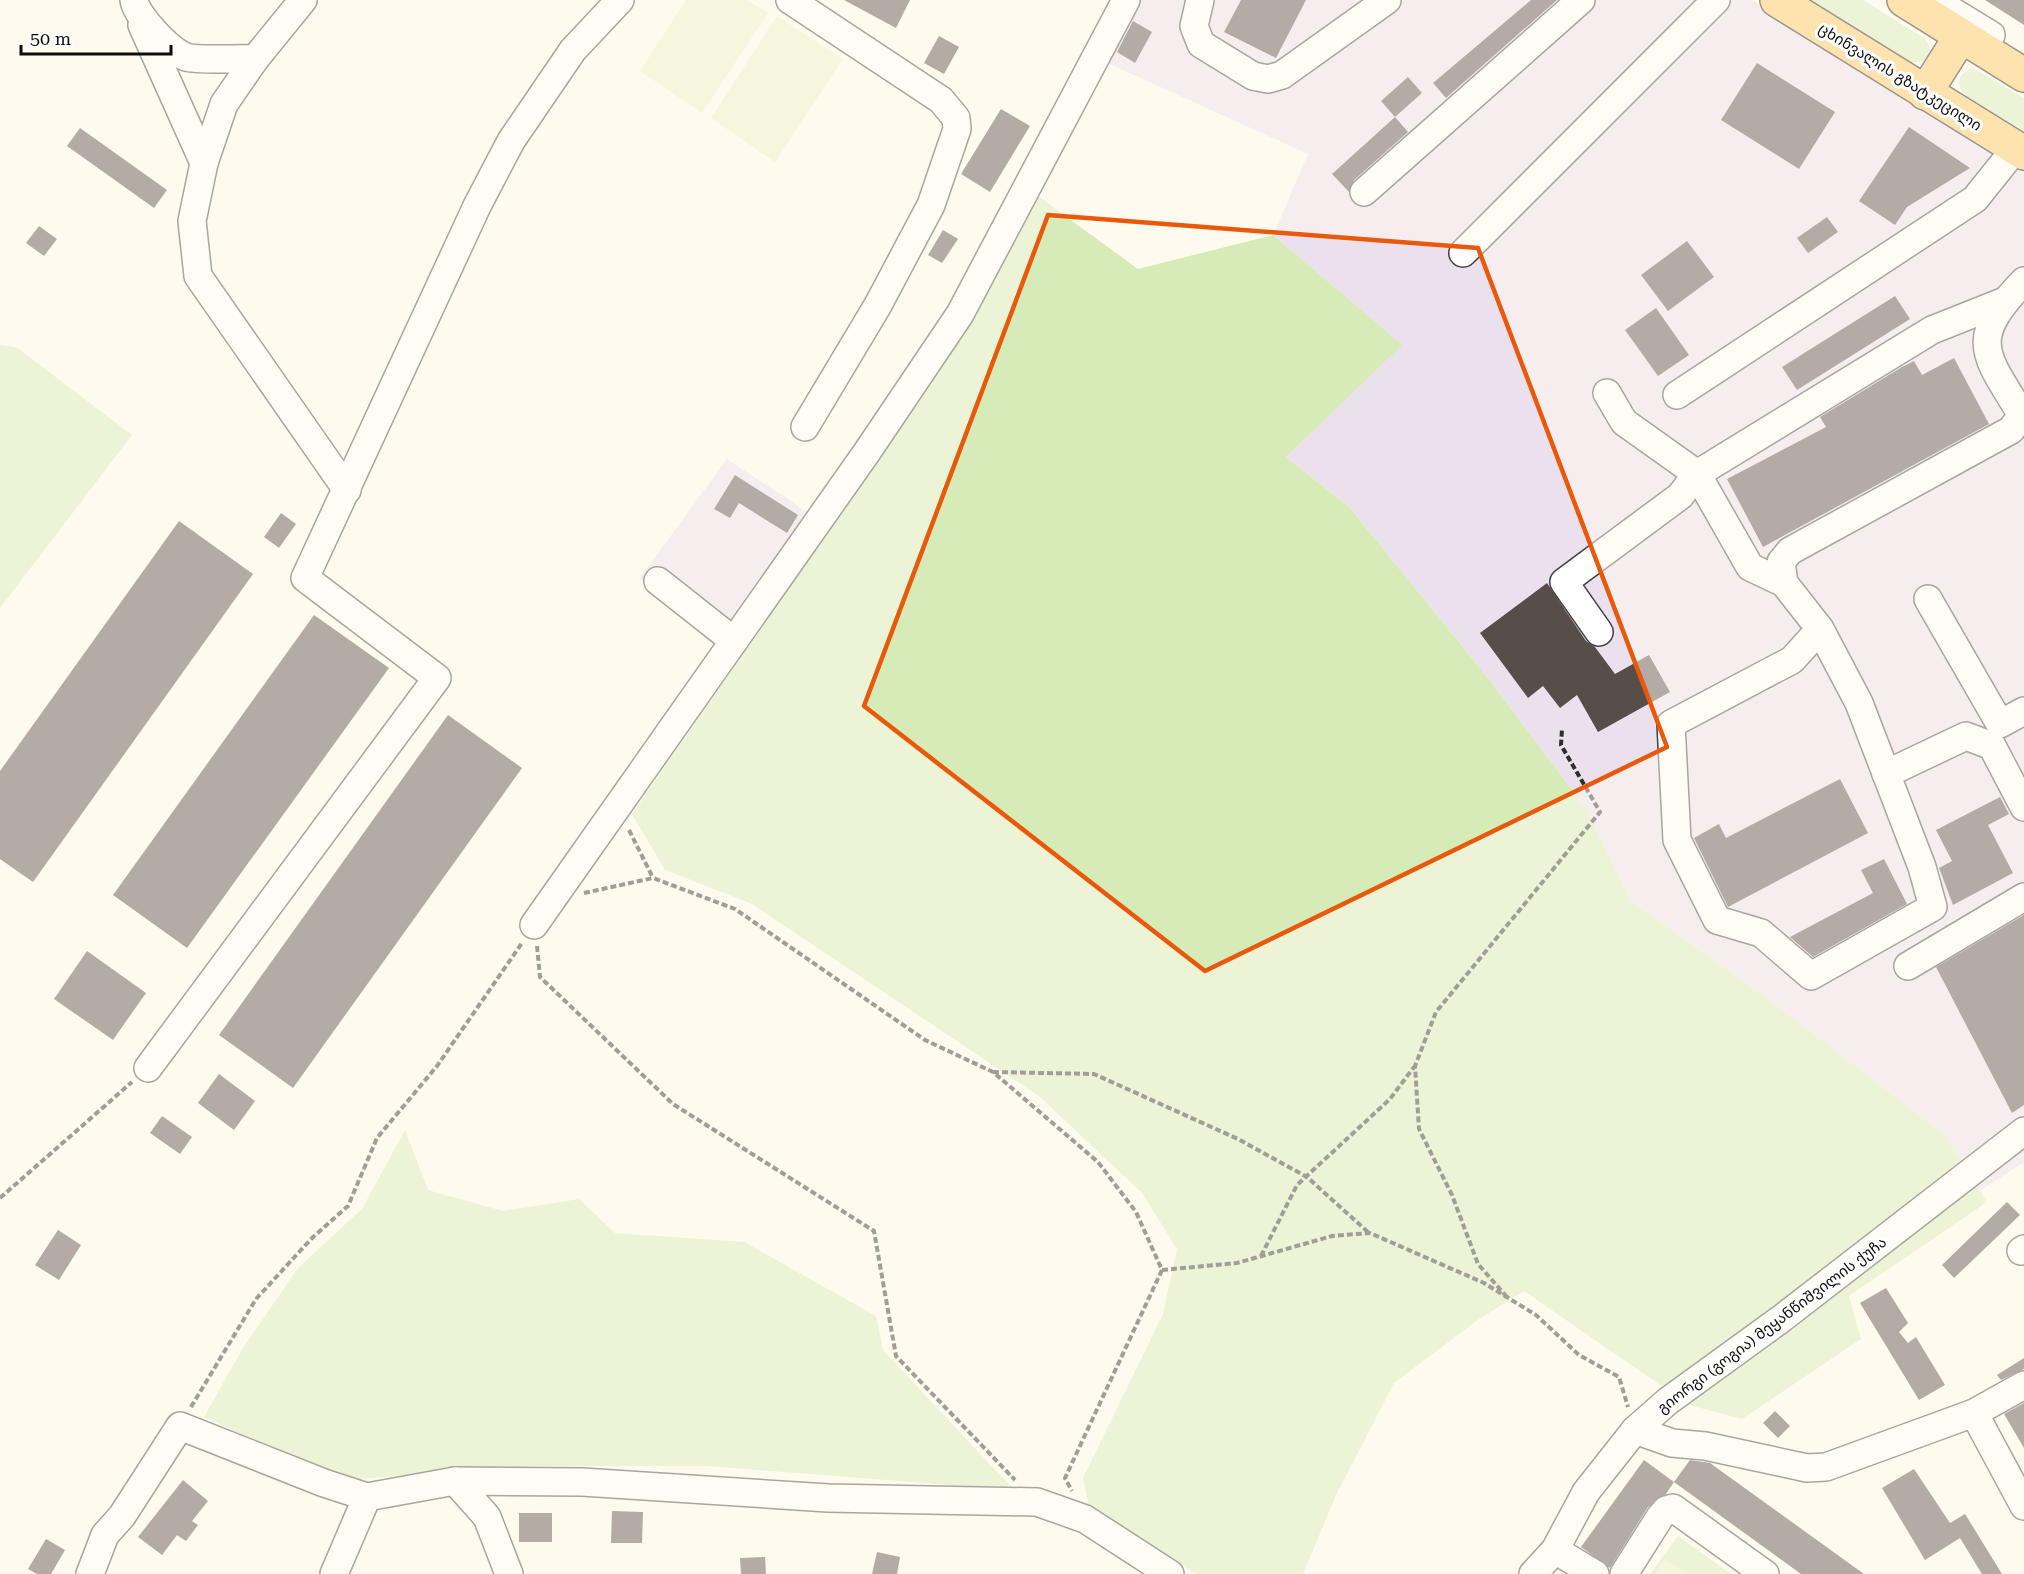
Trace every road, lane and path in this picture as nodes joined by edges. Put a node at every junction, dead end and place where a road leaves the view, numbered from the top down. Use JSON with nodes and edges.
{"nodes":[{"id":1,"x":303,"y":0,"type":"edge"},
{"id":2,"x":620,"y":0,"type":"edge"},
{"id":3,"x":790,"y":0,"type":"edge"},
{"id":4,"x":1126,"y":0,"type":"edge"},
{"id":5,"x":1200,"y":0,"type":"edge"},
{"id":6,"x":1387,"y":0,"type":"edge"},
{"id":7,"x":1581,"y":0,"type":"edge"},
{"id":8,"x":1716,"y":0,"type":"edge"},
{"id":9,"x":1777,"y":0,"type":"edge"},
{"id":10,"x":1904,"y":0,"type":"edge"},
{"id":11,"x":1935,"y":0,"type":"edge"},
{"id":12,"x":134,"y":4,"type":"edge"},
{"id":13,"x":1971,"y":42,"type":"junction"},
{"id":14,"x":255,"y":59,"type":"junction"},
{"id":15,"x":2024,"y":75,"type":"edge"},
{"id":16,"x":1925,"y":93,"type":"junction"},
{"id":17,"x":2020,"y":151,"type":"edge"},
{"id":18,"x":204,"y":163,"type":"junction"},
{"id":19,"x":1364,"y":192,"type":"dead end"},
{"id":20,"x":1463,"y":254,"type":"dead end"},
{"id":21,"x":2024,"y":281,"type":"edge"},
{"id":22,"x":2005,"y":301,"type":"junction"},
{"id":23,"x":1607,"y":393,"type":"dead end"},
{"id":24,"x":1677,"y":395,"type":"dead end"},
{"id":25,"x":805,"y":427,"type":"dead end"},
{"id":26,"x":1697,"y":474,"type":"junction"},
{"id":27,"x":347,"y":490,"type":"junction"},
{"id":28,"x":658,"y":581,"type":"dead end"},
{"id":29,"x":1784,"y":583,"type":"junction"},
{"id":30,"x":1928,"y":599,"type":"dead end"},
{"id":31,"x":1820,"y":629,"type":"junction"},
{"id":32,"x":1599,"y":632,"type":"dead end"},
{"id":33,"x":734,"y":641,"type":"junction"},
{"id":34,"x":2024,"y":711,"type":"edge"},
{"id":35,"x":1562,"y":729,"type":"dead end"},
{"id":36,"x":1886,"y":774,"type":"junction"},
{"id":37,"x":617,"y":807,"type":"junction"},
{"id":38,"x":2024,"y":807,"type":"edge"},
{"id":39,"x":653,"y":878,"type":"junction"},
{"id":40,"x":2024,"y":897,"type":"edge"},
{"id":41,"x":552,"y":900,"type":"junction"},
{"id":42,"x":534,"y":925,"type":"junction"},
{"id":43,"x":1908,"y":966,"type":"dead end"},
{"id":44,"x":1415,"y":1066,"type":"junction"},
{"id":45,"x":148,"y":1068,"type":"joint"},
{"id":46,"x":993,"y":1072,"type":"junction"},
{"id":47,"x":2024,"y":1131,"type":"edge"},
{"id":48,"x":1307,"y":1177,"type":"junction"},
{"id":49,"x":0,"y":1198,"type":"edge"},
{"id":50,"x":1370,"y":1233,"type":"junction"},
{"id":51,"x":1261,"y":1256,"type":"junction"},
{"id":52,"x":1162,"y":1270,"type":"junction"},
{"id":53,"x":1507,"y":1297,"type":"junction"},
{"id":54,"x":2024,"y":1385,"type":"edge"},
{"id":55,"x":187,"y":1412,"type":"dead end"},
{"id":56,"x":1974,"y":1413,"type":"junction"},
{"id":57,"x":1635,"y":1430,"type":"junction"},
{"id":58,"x":455,"y":1481,"type":"junction"},
{"id":59,"x":367,"y":1497,"type":"junction"},
{"id":60,"x":1037,"y":1502,"type":"junction"},
{"id":61,"x":2024,"y":1506,"type":"edge"},
{"id":62,"x":1085,"y":1518,"type":"junction"},
{"id":63,"x":1555,"y":1550,"type":"junction"},
{"id":64,"x":90,"y":1574,"type":"edge"},
{"id":65,"x":334,"y":1574,"type":"edge"},
{"id":66,"x":509,"y":1574,"type":"edge"},
{"id":67,"x":1170,"y":1574,"type":"edge"},
{"id":68,"x":1533,"y":1574,"type":"edge"},
{"id":69,"x":1595,"y":1574,"type":"edge"},
{"id":70,"x":1624,"y":1574,"type":"edge"},
{"id":71,"x":1765,"y":1574,"type":"edge"}],
"edges":[{"from":1,"to":14,"type":"street"},
{"from":2,"to":27,"type":"street"},
{"from":3,"to":25,"type":"street"},
{"from":4,"to":33,"type":"street"},
{"from":5,"to":6,"type":"street"},
{"from":7,"to":19,"type":"street"},
{"from":8,"to":20,"type":"street"},
{"from":9,"to":16,"type":"main road","name":"ცხინვალის გზატკეცილი"},
{"from":10,"to":13,"type":"main road"},
{"from":11,"to":13,"type":"street"},
{"from":12,"to":14,"type":"street"},
{"from":12,"to":18,"type":"street"},
{"from":13,"to":15,"type":"main road"},
{"from":13,"to":16,"type":"main road"},
{"from":14,"to":18,"type":"street"},
{"from":16,"to":17,"type":"main road","name":"ცხინვალის გზატკეცილი"},
{"from":17,"to":24,"type":"street"},
{"from":18,"to":27,"type":"street"},
{"from":21,"to":22,"type":"street"},
{"from":22,"to":26,"type":"street"},
{"from":22,"to":29,"type":"street"},
{"from":23,"to":26,"type":"street"},
{"from":26,"to":29,"type":"street"},
{"from":26,"to":32,"type":"street"},
{"from":27,"to":45,"type":"street"},
{"from":28,"to":33,"type":"street"},
{"from":29,"to":31,"type":"street"},
{"from":30,"to":34,"type":"street"},
{"from":31,"to":36,"type":"street"},
{"from":31,"to":36,"type":"street"},
{"from":33,"to":37,"type":"street"},
{"from":35,"to":44,"type":"path"},
{"from":36,"to":38,"type":"street"},
{"from":37,"to":39,"type":"path"},
{"from":37,"to":41,"type":"street"},
{"from":39,"to":41,"type":"path"},
{"from":39,"to":46,"type":"path"},
{"from":40,"to":43,"type":"street"},
{"from":41,"to":42,"type":"street"},
{"from":42,"to":55,"type":"path"},
{"from":42,"to":60,"type":"path"},
{"from":44,"to":48,"type":"path"},
{"from":44,"to":53,"type":"path"},
{"from":45,"to":49,"type":"path"},
{"from":46,"to":48,"type":"path"},
{"from":46,"to":52,"type":"path"},
{"from":47,"to":57,"type":"street","name":"გიორგი (გოგია) მეყანწიშვილის ქუჩა"},
{"from":48,"to":50,"type":"path"},
{"from":48,"to":51,"type":"path"},
{"from":50,"to":51,"type":"path"},
{"from":50,"to":53,"type":"path"},
{"from":51,"to":52,"type":"path"},
{"from":52,"to":62,"type":"path"},
{"from":53,"to":57,"type":"path"},
{"from":54,"to":56,"type":"street"},
{"from":56,"to":57,"type":"street"},
{"from":56,"to":61,"type":"street"},
{"from":57,"to":63,"type":"street","name":"გიორგი (გოგია) მეყანწიშვილის ქუჩა"},
{"from":58,"to":59,"type":"street"},
{"from":58,"to":60,"type":"street"},
{"from":58,"to":66,"type":"street"},
{"from":59,"to":64,"type":"street"},
{"from":59,"to":65,"type":"street"},
{"from":60,"to":62,"type":"street"},
{"from":62,"to":67,"type":"street"},
{"from":63,"to":68,"type":"street","name":"გიორგი (გოგია) მეყანწიშვილის ქუჩა"},
{"from":63,"to":69,"type":"street"},
{"from":70,"to":71,"type":"street"}]}
